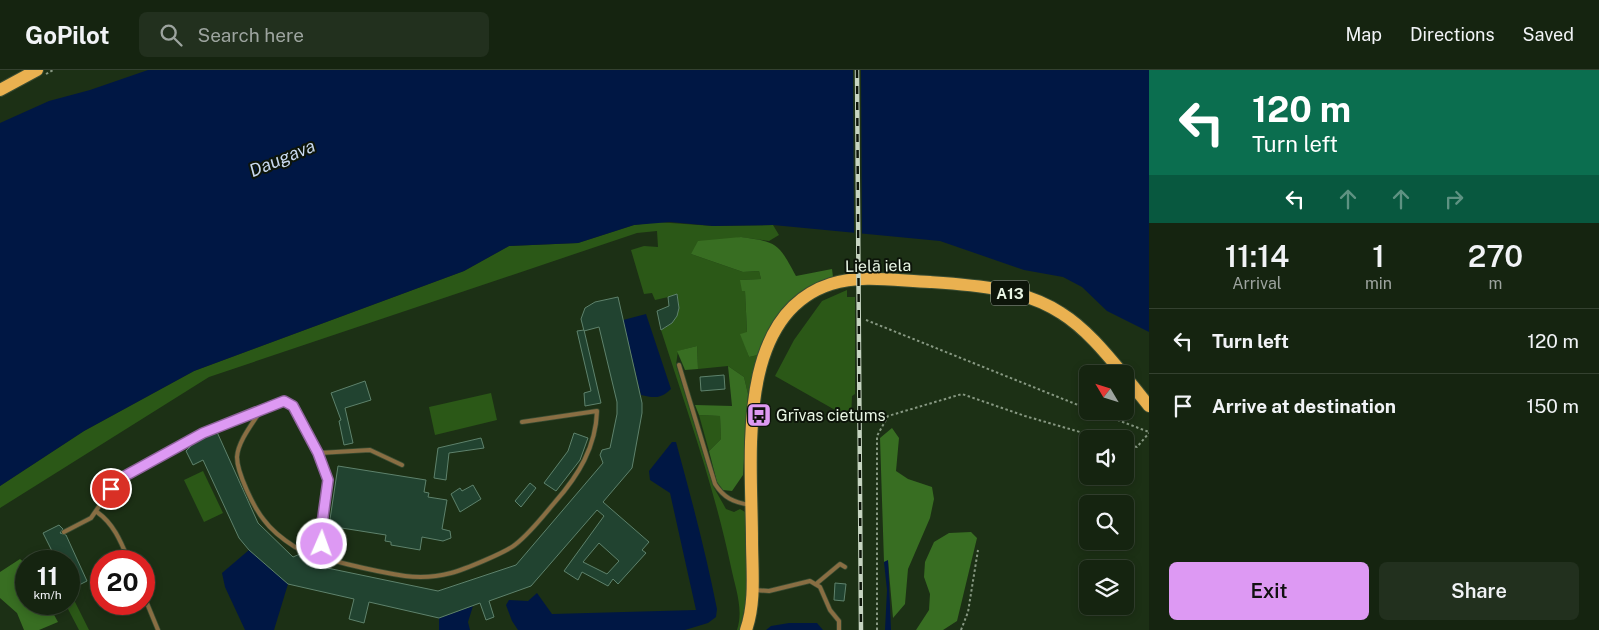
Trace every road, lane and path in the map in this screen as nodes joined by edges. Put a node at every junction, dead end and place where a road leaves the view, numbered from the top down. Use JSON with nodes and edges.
{"nodes":[{"id":1,"x":37,"y":70,"type":"edge"},
{"id":2,"x":0,"y":90,"type":"edge"},
{"id":3,"x":866,"y":320,"type":"dead end"},
{"id":4,"x":679,"y":365,"type":"dead end"},
{"id":5,"x":1116,"y":365,"type":"edge"},
{"id":6,"x":1134,"y":387,"type":"edge"},
{"id":7,"x":1079,"y":405,"type":"edge"},
{"id":8,"x":1149,"y":406,"type":"edge"},
{"id":9,"x":261,"y":410,"type":"junction"},
{"id":10,"x":1118,"y":420,"type":"edge"},
{"id":11,"x":522,"y":422,"type":"dead end"},
{"id":12,"x":1079,"y":432,"type":"edge"},
{"id":13,"x":1149,"y":432,"type":"edge"},
{"id":14,"x":1134,"y":446,"type":"edge"},
{"id":15,"x":318,"y":453,"type":"junction"},
{"id":16,"x":402,"y":465,"type":"dead end"},
{"id":17,"x":752,"y":505,"type":"junction"},
{"id":18,"x":97,"y":512,"type":"junction"},
{"id":19,"x":64,"y":532,"type":"dead end"},
{"id":20,"x":124,"y":550,"type":"edge"},
{"id":21,"x":978,"y":550,"type":"dead end"},
{"id":22,"x":323,"y":557,"type":"junction"},
{"id":23,"x":845,"y":567,"type":"dead end"},
{"id":24,"x":816,"y":584,"type":"junction"},
{"id":25,"x":752,"y":590,"type":"junction"},
{"id":26,"x":152,"y":615,"type":"edge"},
{"id":27,"x":158,"y":630,"type":"edge"},
{"id":28,"x":746,"y":630,"type":"edge"},
{"id":29,"x":839,"y":630,"type":"edge"},
{"id":30,"x":877,"y":630,"type":"edge"},
{"id":31,"x":961,"y":630,"type":"edge"}],
"edges":[{"from":1,"to":2,"type":"main road"},
{"from":3,"to":7,"type":"path"},
{"from":4,"to":17,"type":"lane"},
{"from":5,"to":17,"type":"main road","name":"Lielā iela","number":"A13"},
{"from":6,"to":8,"type":"main road","name":"Lielā iela","number":"A13"},
{"from":9,"to":15,"type":"lane"},
{"from":9,"to":18,"type":"lane"},
{"from":9,"to":22,"type":"lane"},
{"from":10,"to":13,"type":"path"},
{"from":11,"to":22,"type":"lane"},
{"from":12,"to":30,"type":"path"},
{"from":13,"to":14,"type":"path"},
{"from":15,"to":16,"type":"lane"},
{"from":15,"to":22,"type":"lane"},
{"from":17,"to":25,"type":"main road","name":"Lielā iela","number":"A13"},
{"from":18,"to":19,"type":"lane"},
{"from":18,"to":20,"type":"lane"},
{"from":21,"to":31,"type":"path"},
{"from":23,"to":24,"type":"lane"},
{"from":24,"to":25,"type":"lane"},
{"from":24,"to":29,"type":"lane"},
{"from":25,"to":28,"type":"main road","name":"Lielā iela","number":"A13"},
{"from":26,"to":27,"type":"lane"}]}
